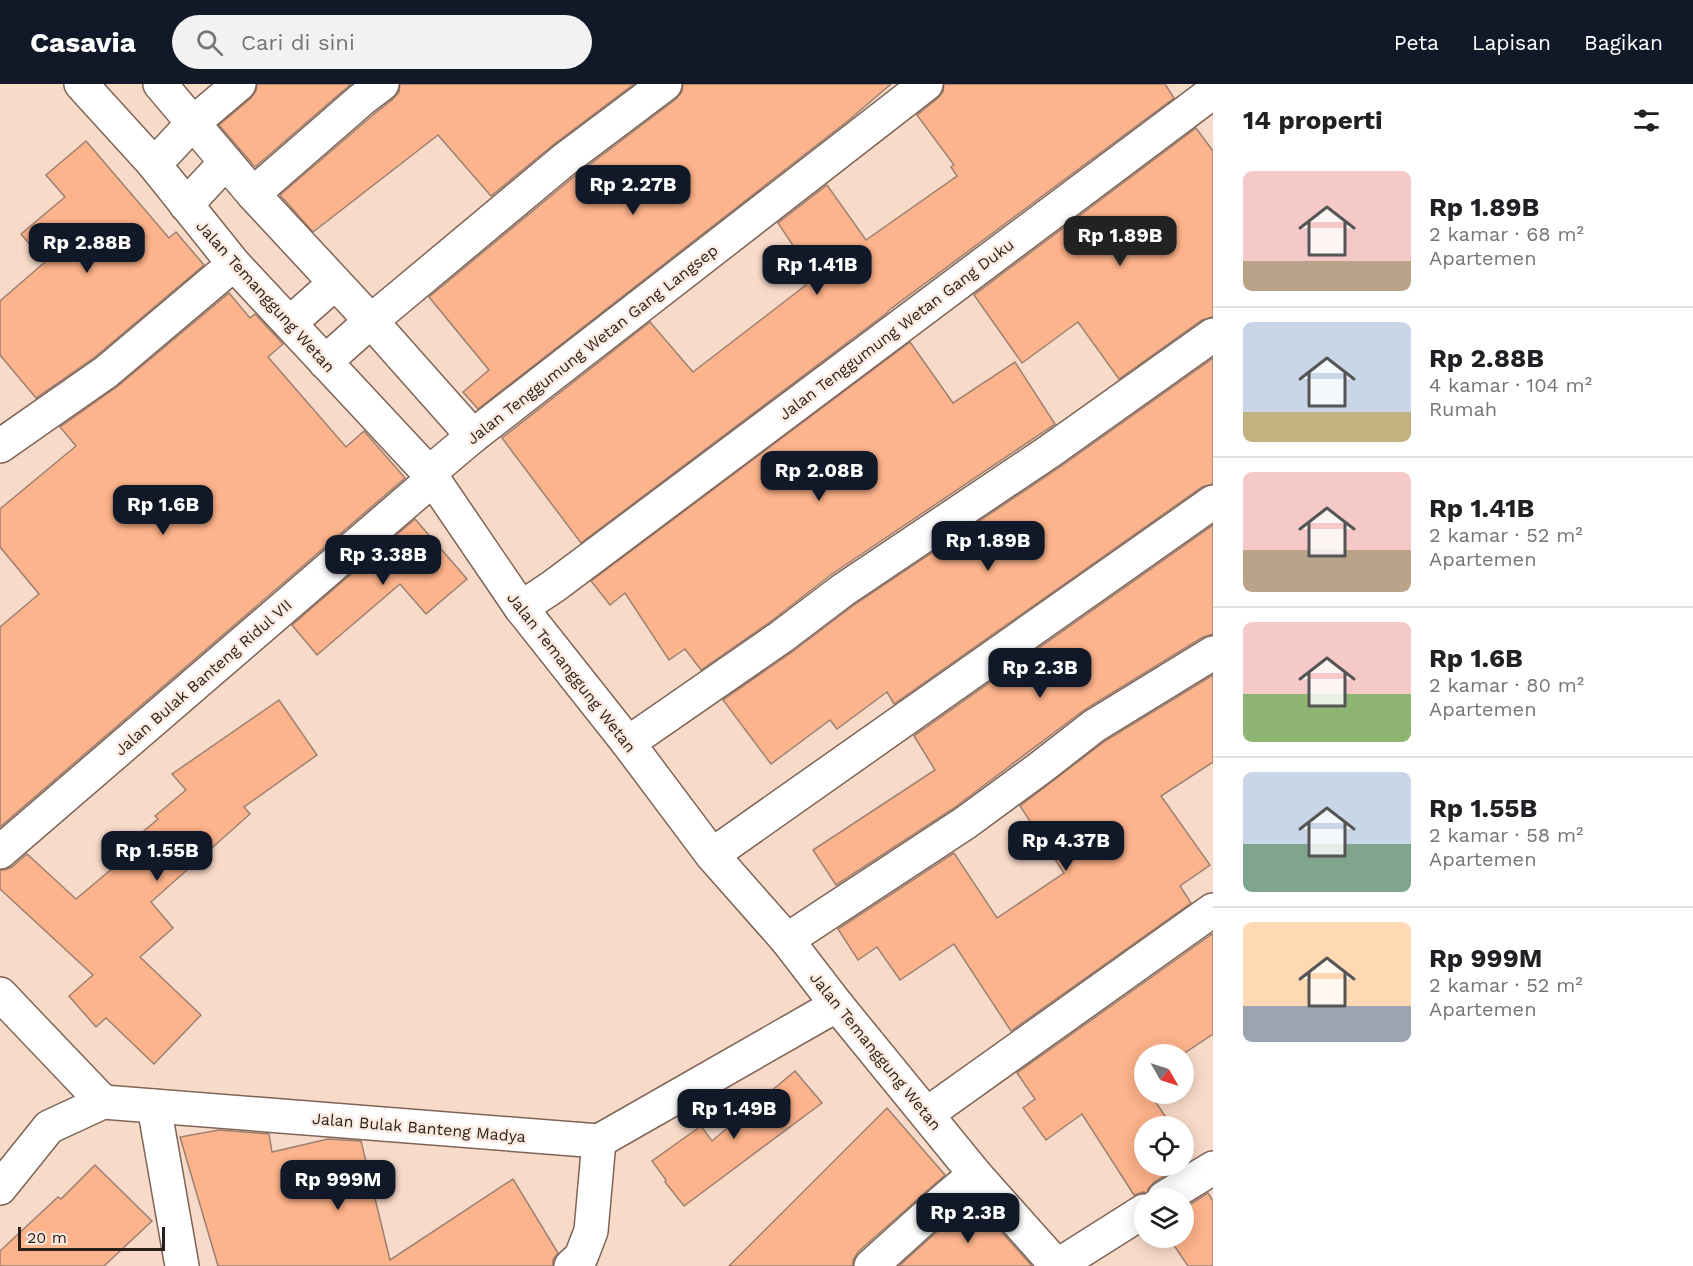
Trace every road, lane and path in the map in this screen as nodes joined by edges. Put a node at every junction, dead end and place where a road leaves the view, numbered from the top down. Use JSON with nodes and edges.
{"nodes":[{"id":1,"x":81,"y":84,"type":"edge"},
{"id":2,"x":160,"y":84,"type":"edge"},
{"id":3,"x":239,"y":84,"type":"edge"},
{"id":4,"x":382,"y":84,"type":"edge"},
{"id":5,"x":665,"y":84,"type":"edge"},
{"id":6,"x":926,"y":84,"type":"edge"},
{"id":7,"x":1213,"y":92,"type":"edge"},
{"id":8,"x":173,"y":143,"type":"junction"},
{"id":9,"x":204,"y":186,"type":"junction"},
{"id":10,"x":253,"y":194,"type":"junction"},
{"id":11,"x":234,"y":264,"type":"junction"},
{"id":12,"x":315,"y":302,"type":"junction"},
{"id":13,"x":1213,"y":335,"type":"edge"},
{"id":14,"x":349,"y":341,"type":"junction"},
{"id":15,"x":472,"y":436,"type":"junction"},
{"id":16,"x":0,"y":446,"type":"edge"},
{"id":17,"x":431,"y":476,"type":"junction"},
{"id":18,"x":1213,"y":502,"type":"edge"},
{"id":19,"x":536,"y":599,"type":"junction"},
{"id":20,"x":1213,"y":653,"type":"edge"},
{"id":21,"x":642,"y":733,"type":"junction"},
{"id":22,"x":721,"y":849,"type":"junction"},
{"id":23,"x":0,"y":852,"type":"edge"},
{"id":24,"x":1213,"y":909,"type":"edge"},
{"id":25,"x":799,"y":932,"type":"junction"},
{"id":26,"x":0,"y":994,"type":"edge"},
{"id":27,"x":837,"y":1005,"type":"junction"},
{"id":28,"x":103,"y":1102,"type":"junction"},
{"id":29,"x":941,"y":1104,"type":"junction"},
{"id":30,"x":154,"y":1106,"type":"junction"},
{"id":31,"x":599,"y":1141,"type":"junction"},
{"id":32,"x":1213,"y":1168,"type":"edge"},
{"id":33,"x":975,"y":1174,"type":"junction"},
{"id":34,"x":0,"y":1188,"type":"edge"},
{"id":35,"x":1180,"y":1188,"type":"edge"},
{"id":36,"x":1134,"y":1217,"type":"edge"},
{"id":37,"x":1069,"y":1258,"type":"edge"},
{"id":38,"x":182,"y":1266,"type":"edge"},
{"id":39,"x":571,"y":1266,"type":"edge"},
{"id":40,"x":871,"y":1266,"type":"edge"}],
"edges":[{"from":1,"to":8,"type":"street","name":"Jalan Temanggung Wetan"},
{"from":2,"to":8,"type":"street"},
{"from":3,"to":8,"type":"street"},
{"from":4,"to":10,"type":"street"},
{"from":5,"to":14,"type":"street"},
{"from":6,"to":15,"type":"street","name":"Jalan Tenggumung Wetan Gang Langsep"},
{"from":7,"to":19,"type":"street","name":"Jalan Tenggumung Wetan Gang Duku"},
{"from":8,"to":9,"type":"street"},
{"from":8,"to":9,"type":"street","name":"Jalan Temanggung Wetan"},
{"from":9,"to":10,"type":"street"},
{"from":9,"to":11,"type":"street","name":"Jalan Temanggung Wetan"},
{"from":10,"to":12,"type":"street"},
{"from":11,"to":12,"type":"street","name":"Jalan Temanggung Wetan"},
{"from":11,"to":16,"type":"street"},
{"from":12,"to":14,"type":"street"},
{"from":12,"to":14,"type":"street","name":"Jalan Temanggung Wetan"},
{"from":13,"to":21,"type":"street"},
{"from":14,"to":15,"type":"street"},
{"from":14,"to":17,"type":"street","name":"Jalan Temanggung Wetan"},
{"from":15,"to":17,"type":"street","name":"Jalan Tenggumung Wetan Gang Langsep"},
{"from":17,"to":19,"type":"street","name":"Jalan Temanggung Wetan"},
{"from":17,"to":23,"type":"street","name":"Jalan Bulak Banteng Ridul VII"},
{"from":18,"to":22,"type":"street"},
{"from":19,"to":21,"type":"street","name":"Jalan Temanggung Wetan"},
{"from":20,"to":25,"type":"street"},
{"from":21,"to":22,"type":"street","name":"Jalan Temanggung Wetan"},
{"from":22,"to":25,"type":"street","name":"Jalan Temanggung Wetan"},
{"from":24,"to":29,"type":"street"},
{"from":25,"to":27,"type":"street","name":"Jalan Temanggung Wetan"},
{"from":26,"to":28,"type":"street"},
{"from":27,"to":29,"type":"street","name":"Jalan Temanggung Wetan"},
{"from":27,"to":31,"type":"street"},
{"from":28,"to":30,"type":"street","name":"Jalan Bulak Banteng Madya"},
{"from":28,"to":34,"type":"street","name":"Jalan Bulak Banteng Madya"},
{"from":29,"to":33,"type":"street","name":"Jalan Temanggung Wetan"},
{"from":30,"to":31,"type":"street","name":"Jalan Bulak Banteng Madya"},
{"from":30,"to":38,"type":"street"},
{"from":31,"to":39,"type":"street"},
{"from":32,"to":35,"type":"street"},
{"from":33,"to":37,"type":"street","name":"Jalan Temanggung Wetan"},
{"from":33,"to":40,"type":"street"},
{"from":36,"to":37,"type":"street"}]}
